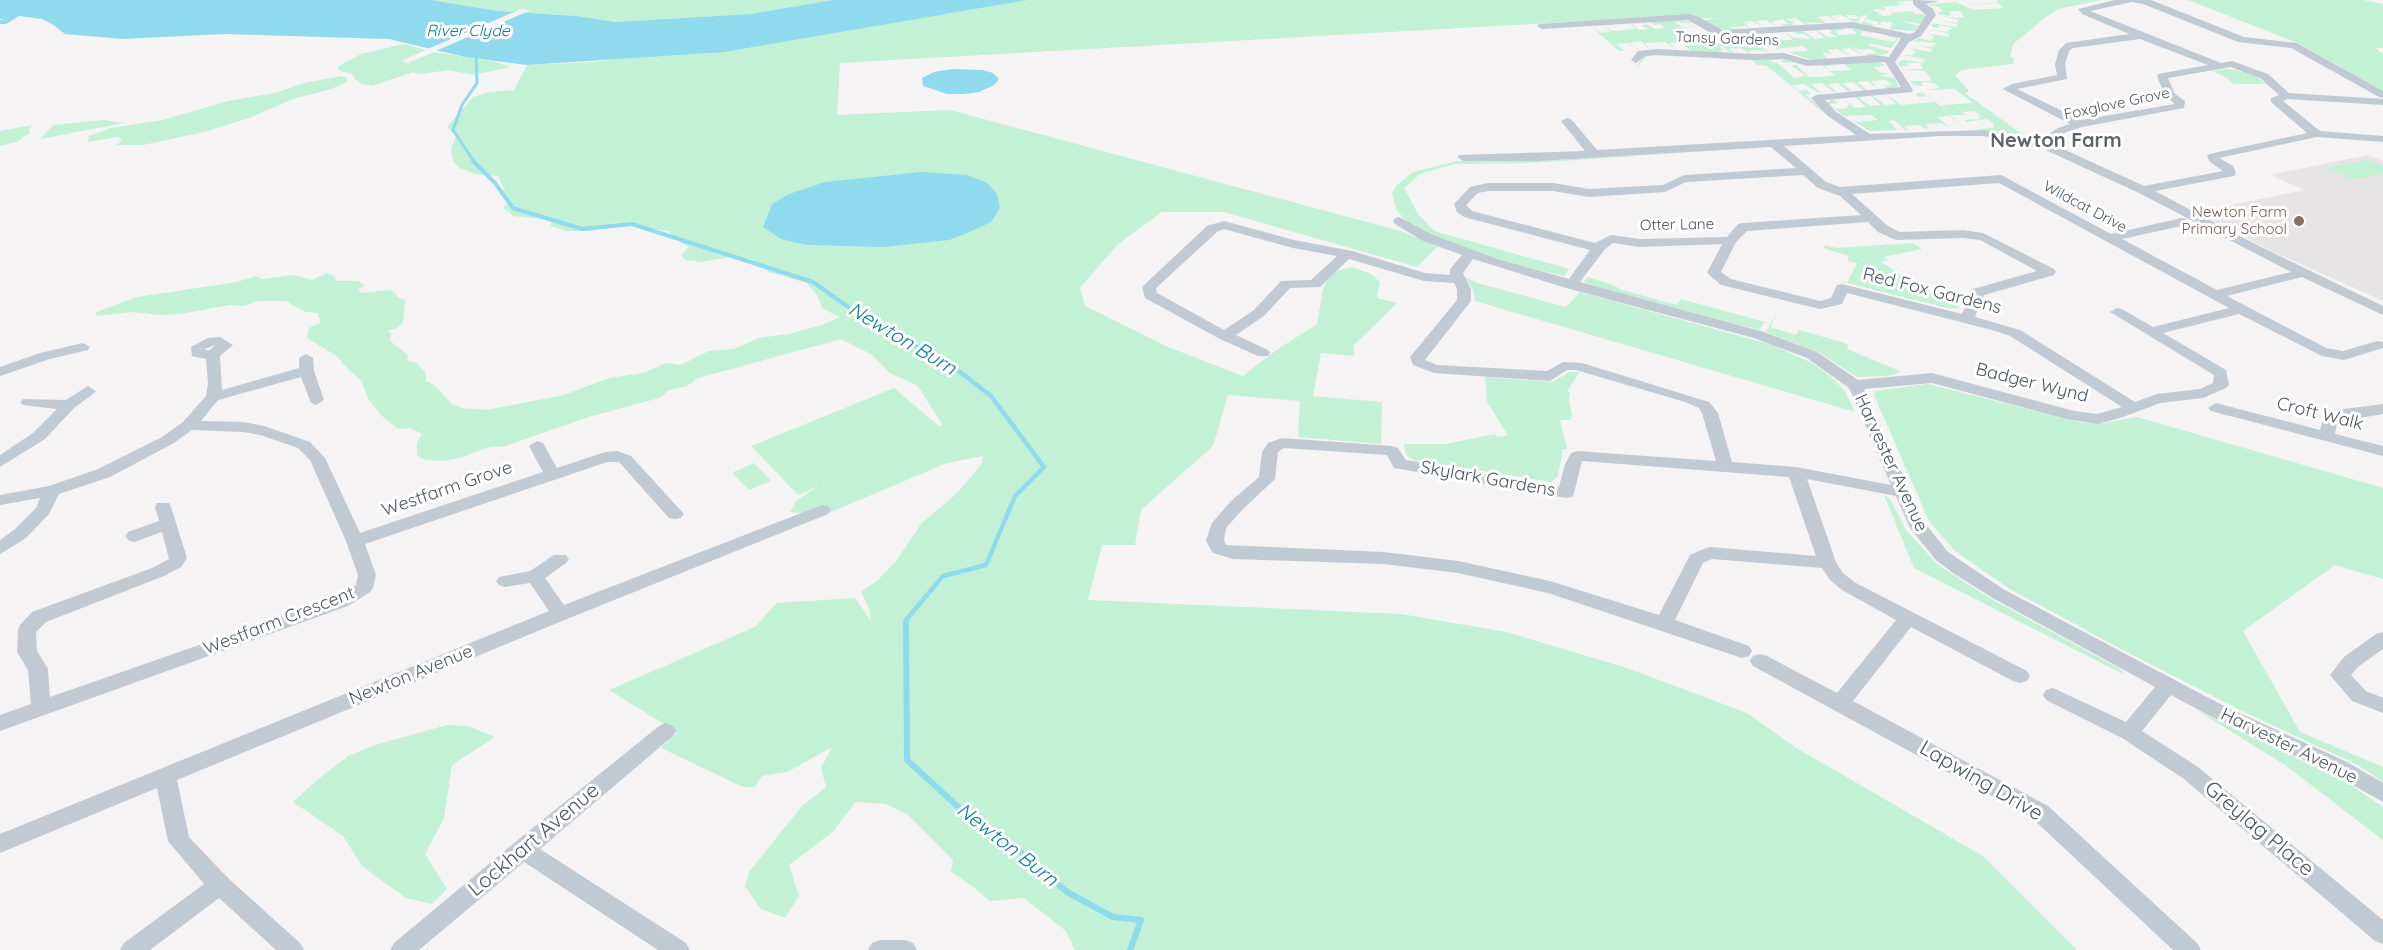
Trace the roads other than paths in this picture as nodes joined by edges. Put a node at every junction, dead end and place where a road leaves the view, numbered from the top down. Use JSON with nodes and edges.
{"nodes":[{"id":1,"x":2129,"y":0,"type":"edge"},
{"id":2,"x":2136,"y":0,"type":"edge"},
{"id":3,"x":1934,"y":1,"type":"edge"},
{"id":4,"x":1542,"y":26,"type":"dead end"},
{"id":5,"x":2141,"y":36,"type":"junction"},
{"id":6,"x":1911,"y":37,"type":"junction"},
{"id":7,"x":1636,"y":60,"type":"dead end"},
{"id":8,"x":1891,"y":60,"type":"junction"},
{"id":9,"x":2220,"y":66,"type":"junction"},
{"id":10,"x":2383,"y":95,"type":"edge"},
{"id":11,"x":2286,"y":96,"type":"junction"},
{"id":12,"x":2383,"y":102,"type":"edge"},
{"id":13,"x":1567,"y":121,"type":"dead end"},
{"id":14,"x":2080,"y":124,"type":"junction"},
{"id":15,"x":2317,"y":134,"type":"junction"},
{"id":16,"x":1867,"y":137,"type":"junction"},
{"id":17,"x":2383,"y":139,"type":"edge"},
{"id":18,"x":1774,"y":143,"type":"junction"},
{"id":19,"x":2042,"y":144,"type":"junction"},
{"id":20,"x":1594,"y":154,"type":"junction"},
{"id":21,"x":1463,"y":157,"type":"dead end"},
{"id":22,"x":1807,"y":171,"type":"junction"},
{"id":23,"x":2143,"y":190,"type":"junction"},
{"id":24,"x":1839,"y":191,"type":"junction"},
{"id":25,"x":1872,"y":218,"type":"junction"},
{"id":26,"x":1399,"y":222,"type":"dead end"},
{"id":27,"x":2182,"y":222,"type":"dead end"},
{"id":28,"x":2109,"y":238,"type":"junction"},
{"id":29,"x":1730,"y":241,"type":"junction"},
{"id":30,"x":1598,"y":248,"type":"junction"},
{"id":31,"x":1347,"y":254,"type":"junction"},
{"id":32,"x":1470,"y":255,"type":"junction"},
{"id":33,"x":2306,"y":272,"type":"junction"},
{"id":34,"x":1457,"y":279,"type":"junction"},
{"id":35,"x":1571,"y":285,"type":"junction"},
{"id":36,"x":2215,"y":295,"type":"junction"},
{"id":37,"x":2241,"y":309,"type":"junction"},
{"id":38,"x":2383,"y":311,"type":"edge"},
{"id":39,"x":2116,"y":312,"type":"dead end"},
{"id":40,"x":1967,"y":319,"type":"junction"},
{"id":41,"x":2150,"y":332,"type":"junction"},
{"id":42,"x":1226,"y":336,"type":"junction"},
{"id":43,"x":2378,"y":345,"type":"dead end"},
{"id":44,"x":83,"y":347,"type":"dead end"},
{"id":45,"x":1263,"y":353,"type":"dead end"},
{"id":46,"x":213,"y":355,"type":"dead end"},
{"id":47,"x":0,"y":372,"type":"edge"},
{"id":48,"x":1855,"y":385,"type":"junction"},
{"id":49,"x":88,"y":391,"type":"dead end"},
{"id":50,"x":213,"y":397,"type":"junction"},
{"id":51,"x":316,"y":400,"type":"dead end"},
{"id":52,"x":28,"y":402,"type":"dead end"},
{"id":53,"x":69,"y":405,"type":"junction"},
{"id":54,"x":2133,"y":407,"type":"junction"},
{"id":55,"x":2216,"y":408,"type":"dead end"},
{"id":56,"x":2383,"y":409,"type":"edge"},
{"id":57,"x":189,"y":425,"type":"junction"},
{"id":58,"x":2327,"y":436,"type":"junction"},
{"id":59,"x":537,"y":446,"type":"dead end"},
{"id":60,"x":2383,"y":451,"type":"edge"},
{"id":61,"x":0,"y":462,"type":"edge"},
{"id":62,"x":1725,"y":465,"type":"junction"},
{"id":63,"x":1796,"y":472,"type":"junction"},
{"id":64,"x":552,"y":474,"type":"junction"},
{"id":65,"x":52,"y":491,"type":"junction"},
{"id":66,"x":1901,"y":492,"type":"junction"},
{"id":67,"x":0,"y":500,"type":"edge"},
{"id":68,"x":822,"y":510,"type":"dead end"},
{"id":69,"x":675,"y":514,"type":"dead end"},
{"id":70,"x":134,"y":536,"type":"dead end"},
{"id":71,"x":355,"y":541,"type":"junction"},
{"id":72,"x":0,"y":548,"type":"edge"},
{"id":73,"x":560,"y":559,"type":"dead end"},
{"id":74,"x":1827,"y":563,"type":"junction"},
{"id":75,"x":536,"y":576,"type":"junction"},
{"id":76,"x":505,"y":581,"type":"dead end"},
{"id":77,"x":560,"y":614,"type":"junction"},
{"id":78,"x":1908,"y":618,"type":"junction"},
{"id":79,"x":1664,"y":623,"type":"junction"},
{"id":80,"x":2383,"y":639,"type":"edge"},
{"id":81,"x":1751,"y":656,"type":"joint"},
{"id":82,"x":2020,"y":676,"type":"dead end"},
{"id":83,"x":2168,"y":685,"type":"junction"},
{"id":84,"x":2053,"y":695,"type":"dead end"},
{"id":85,"x":1840,"y":703,"type":"junction"},
{"id":86,"x":2383,"y":705,"type":"edge"},
{"id":87,"x":41,"y":708,"type":"junction"},
{"id":88,"x":0,"y":723,"type":"edge"},
{"id":89,"x":666,"y":731,"type":"dead end"},
{"id":90,"x":2129,"y":733,"type":"junction"},
{"id":91,"x":165,"y":776,"type":"junction"},
{"id":92,"x":2383,"y":794,"type":"edge"},
{"id":93,"x":0,"y":844,"type":"edge"},
{"id":94,"x":522,"y":849,"type":"junction"},
{"id":95,"x":220,"y":885,"type":"junction"},
{"id":96,"x":2383,"y":934,"type":"edge"},
{"id":97,"x":132,"y":950,"type":"edge"},
{"id":98,"x":292,"y":950,"type":"edge"},
{"id":99,"x":402,"y":950,"type":"edge"},
{"id":100,"x":678,"y":950,"type":"edge"},
{"id":101,"x":880,"y":950,"type":"edge"},
{"id":102,"x":905,"y":950,"type":"edge"},
{"id":103,"x":2189,"y":950,"type":"edge"}],
"edges":[{"from":1,"to":5,"type":"street"},
{"from":2,"to":10,"type":"street"},
{"from":3,"to":6,"type":"street"},
{"from":4,"to":6,"type":"street"},
{"from":5,"to":9,"type":"street"},
{"from":5,"to":14,"type":"street"},
{"from":6,"to":8,"type":"street"},
{"from":7,"to":8,"type":"street","name":"Tansy Gardens"},
{"from":8,"to":16,"type":"street"},
{"from":9,"to":11,"type":"street"},
{"from":9,"to":14,"type":"street","name":"Foxglove Grove"},
{"from":11,"to":12,"type":"street"},
{"from":11,"to":15,"type":"street"},
{"from":13,"to":20,"type":"street"},
{"from":14,"to":19,"type":"street","name":"Foxglove Grove"},
{"from":15,"to":17,"type":"street"},
{"from":15,"to":23,"type":"street"},
{"from":16,"to":18,"type":"street"},
{"from":16,"to":19,"type":"street"},
{"from":18,"to":20,"type":"street"},
{"from":18,"to":22,"type":"street"},
{"from":19,"to":23,"type":"street"},
{"from":20,"to":21,"type":"street"},
{"from":22,"to":24,"type":"street"},
{"from":22,"to":30,"type":"street"},
{"from":23,"to":33,"type":"street"},
{"from":24,"to":25,"type":"street"},
{"from":24,"to":28,"type":"street","name":"Wildcat Drive"},
{"from":25,"to":29,"type":"street","name":"Otter Lane"},
{"from":25,"to":40,"type":"street"},
{"from":26,"to":32,"type":"street","name":"Harvester Avenue"},
{"from":27,"to":28,"type":"street"},
{"from":28,"to":36,"type":"street","name":"Wildcat Drive"},
{"from":29,"to":30,"type":"street","name":"Otter Lane"},
{"from":29,"to":40,"type":"street","name":"Red Fox Gardens"},
{"from":30,"to":35,"type":"street"},
{"from":31,"to":34,"type":"street"},
{"from":31,"to":42,"type":"street"},
{"from":31,"to":42,"type":"street"},
{"from":32,"to":34,"type":"street"},
{"from":32,"to":35,"type":"street","name":"Harvester Avenue"},
{"from":33,"to":36,"type":"street"},
{"from":33,"to":38,"type":"street"},
{"from":34,"to":62,"type":"street"},
{"from":35,"to":48,"type":"street","name":"Harvester Avenue"},
{"from":36,"to":37,"type":"street"},
{"from":37,"to":41,"type":"street"},
{"from":37,"to":43,"type":"street"},
{"from":39,"to":41,"type":"street"},
{"from":40,"to":54,"type":"street","name":"Red Fox Gardens"},
{"from":41,"to":54,"type":"street","name":"Badger Wynd"},
{"from":42,"to":45,"type":"street"},
{"from":44,"to":47,"type":"street"},
{"from":46,"to":50,"type":"street"},
{"from":48,"to":54,"type":"street","name":"Badger Wynd"},
{"from":48,"to":66,"type":"street","name":"Harvester Avenue"},
{"from":49,"to":53,"type":"street"},
{"from":50,"to":51,"type":"street"},
{"from":50,"to":57,"type":"street"},
{"from":52,"to":53,"type":"street"},
{"from":53,"to":61,"type":"street"},
{"from":55,"to":58,"type":"street","name":"Croft Walk"},
{"from":56,"to":58,"type":"street"},
{"from":57,"to":65,"type":"street"},
{"from":57,"to":71,"type":"street","name":"Westfarm Crescent"},
{"from":58,"to":60,"type":"street","name":"Croft Walk"},
{"from":59,"to":64,"type":"street"},
{"from":62,"to":63,"type":"street","name":"Skylark Gardens"},
{"from":62,"to":79,"type":"street","name":"Skylark Gardens"},
{"from":63,"to":66,"type":"street","name":"Skylark Gardens"},
{"from":63,"to":74,"type":"street"},
{"from":64,"to":69,"type":"street","name":"Westfarm Grove"},
{"from":64,"to":71,"type":"street","name":"Westfarm Grove"},
{"from":65,"to":67,"type":"street"},
{"from":65,"to":72,"type":"street"},
{"from":66,"to":83,"type":"street","name":"Harvester Avenue"},
{"from":68,"to":77,"type":"street","name":"Newton Avenue"},
{"from":70,"to":87,"type":"street"},
{"from":71,"to":87,"type":"street","name":"Westfarm Crescent"},
{"from":73,"to":75,"type":"street"},
{"from":74,"to":78,"type":"street"},
{"from":74,"to":79,"type":"street"},
{"from":75,"to":76,"type":"street"},
{"from":75,"to":77,"type":"street"},
{"from":77,"to":91,"type":"street","name":"Newton Avenue"},
{"from":78,"to":82,"type":"street"},
{"from":78,"to":85,"type":"street"},
{"from":79,"to":81,"type":"street","name":"Skylark Gardens"},
{"from":80,"to":86,"type":"street"},
{"from":81,"to":85,"type":"street","name":"Lapwing Drive"},
{"from":83,"to":90,"type":"street"},
{"from":83,"to":92,"type":"street","name":"Harvester Avenue"},
{"from":84,"to":90,"type":"street","name":"Greylag Place"},
{"from":85,"to":103,"type":"street","name":"Lapwing Drive"},
{"from":87,"to":88,"type":"street","name":"Westfarm Crescent"},
{"from":89,"to":94,"type":"street","name":"Lockhart Avenue"},
{"from":90,"to":96,"type":"street","name":"Greylag Place"},
{"from":91,"to":93,"type":"street","name":"Newton Avenue"},
{"from":91,"to":95,"type":"street"},
{"from":94,"to":99,"type":"street","name":"Lockhart Avenue"},
{"from":94,"to":100,"type":"street"},
{"from":95,"to":97,"type":"street"},
{"from":95,"to":98,"type":"street"},
{"from":101,"to":102,"type":"street"}]}
